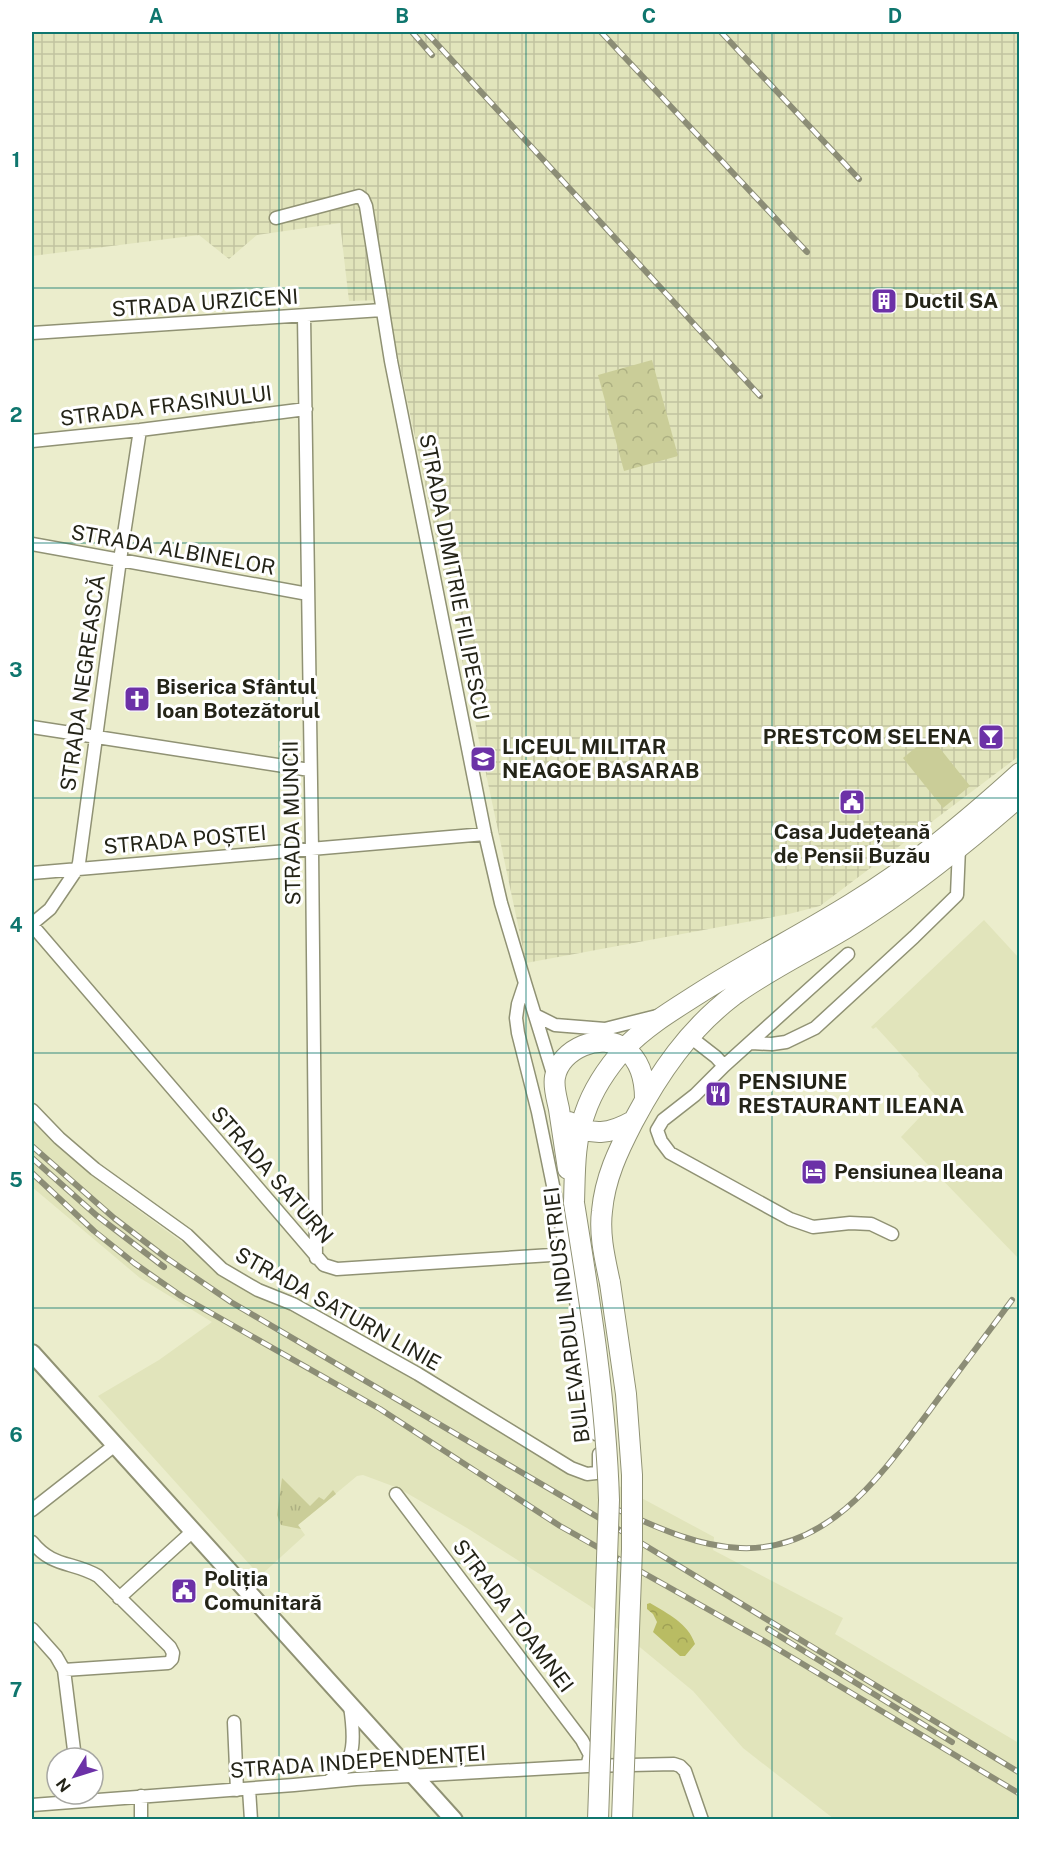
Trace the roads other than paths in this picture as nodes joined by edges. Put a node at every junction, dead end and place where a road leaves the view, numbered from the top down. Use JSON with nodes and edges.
{"nodes":[{"id":1,"x":276,"y":218,"type":"dead end"},
{"id":2,"x":382,"y":310,"type":"junction"},
{"id":3,"x":304,"y":316,"type":"junction"},
{"id":4,"x":32,"y":333,"type":"edge"},
{"id":5,"x":306,"y":409,"type":"junction"},
{"id":6,"x":140,"y":430,"type":"junction"},
{"id":7,"x":32,"y":441,"type":"edge"},
{"id":8,"x":32,"y":544,"type":"edge"},
{"id":9,"x":120,"y":560,"type":"junction"},
{"id":10,"x":308,"y":594,"type":"junction"},
{"id":11,"x":32,"y":727,"type":"edge"},
{"id":12,"x":96,"y":736,"type":"junction"},
{"id":13,"x":310,"y":770,"type":"junction"},
{"id":14,"x":1020,"y":773,"type":"edge"},
{"id":15,"x":1020,"y":796,"type":"edge"},
{"id":16,"x":485,"y":834,"type":"junction"},
{"id":17,"x":960,"y":848,"type":"junction"},
{"id":18,"x":312,"y":849,"type":"junction"},
{"id":19,"x":77,"y":869,"type":"junction"},
{"id":20,"x":32,"y":873,"type":"edge"},
{"id":21,"x":32,"y":925,"type":"edge"},
{"id":22,"x":848,"y":954,"type":"dead end"},
{"id":23,"x":525,"y":984,"type":"junction"},
{"id":24,"x":669,"y":1012,"type":"junction"},
{"id":25,"x":535,"y":1015,"type":"junction"},
{"id":26,"x":572,"y":1027,"type":"junction"},
{"id":27,"x":689,"y":1036,"type":"junction"},
{"id":28,"x":604,"y":1042,"type":"junction"},
{"id":29,"x":751,"y":1043,"type":"junction"},
{"id":30,"x":625,"y":1048,"type":"junction"},
{"id":31,"x":724,"y":1066,"type":"junction"},
{"id":32,"x":554,"y":1078,"type":"junction"},
{"id":33,"x":645,"y":1099,"type":"junction"},
{"id":34,"x":559,"y":1109,"type":"junction"},
{"id":35,"x":32,"y":1110,"type":"edge"},
{"id":36,"x":633,"y":1121,"type":"junction"},
{"id":37,"x":580,"y":1129,"type":"junction"},
{"id":38,"x":574,"y":1203,"type":"junction"},
{"id":39,"x":892,"y":1234,"type":"dead end"},
{"id":40,"x":567,"y":1254,"type":"junction"},
{"id":41,"x":316,"y":1258,"type":"junction"},
{"id":42,"x":32,"y":1353,"type":"edge"},
{"id":43,"x":115,"y":1445,"type":"junction"},
{"id":44,"x":396,"y":1494,"type":"dead end"},
{"id":45,"x":32,"y":1501,"type":"edge"},
{"id":46,"x":32,"y":1510,"type":"edge"},
{"id":47,"x":32,"y":1515,"type":"edge"},
{"id":48,"x":193,"y":1531,"type":"junction"},
{"id":49,"x":32,"y":1542,"type":"edge"},
{"id":50,"x":119,"y":1598,"type":"junction"},
{"id":51,"x":32,"y":1629,"type":"edge"},
{"id":52,"x":64,"y":1670,"type":"junction"},
{"id":53,"x":350,"y":1706,"type":"junction"},
{"id":54,"x":234,"y":1722,"type":"dead end"},
{"id":55,"x":74,"y":1746,"type":"edge"},
{"id":56,"x":587,"y":1766,"type":"junction"},
{"id":57,"x":415,"y":1777,"type":"junction"},
{"id":58,"x":329,"y":1781,"type":"junction"},
{"id":59,"x":243,"y":1789,"type":"junction"},
{"id":60,"x":141,"y":1796,"type":"junction"},
{"id":61,"x":105,"y":1797,"type":"edge"},
{"id":62,"x":141,"y":1820,"type":"edge"},
{"id":63,"x":251,"y":1820,"type":"edge"},
{"id":64,"x":454,"y":1820,"type":"edge"},
{"id":65,"x":598,"y":1820,"type":"edge"},
{"id":66,"x":622,"y":1820,"type":"edge"},
{"id":67,"x":702,"y":1820,"type":"edge"}],
"edges":[{"from":1,"to":2,"type":"street","name":"STRADA DIMITRIE FILIPESCU"},
{"from":2,"to":3,"type":"street","name":"STRADA URZICENI"},
{"from":2,"to":16,"type":"street","name":"STRADA DIMITRIE FILIPESCU"},
{"from":3,"to":4,"type":"street","name":"STRADA URZICENI"},
{"from":3,"to":5,"type":"street","name":"STRADA MUNCII"},
{"from":5,"to":6,"type":"street","name":"STRADA FRASINULUI"},
{"from":5,"to":10,"type":"street","name":"STRADA MUNCII"},
{"from":6,"to":7,"type":"street","name":"STRADA FRASINULUI"},
{"from":6,"to":9,"type":"street","name":"STRADA NEGREASCĂ"},
{"from":8,"to":9,"type":"street","name":"STRADA ALBINELOR"},
{"from":9,"to":10,"type":"street","name":"STRADA ALBINELOR"},
{"from":9,"to":12,"type":"street","name":"STRADA NEGREASCĂ"},
{"from":10,"to":13,"type":"street","name":"STRADA MUNCII"},
{"from":11,"to":12,"type":"street"},
{"from":12,"to":13,"type":"street"},
{"from":12,"to":19,"type":"street","name":"STRADA NEGREASCĂ"},
{"from":13,"to":18,"type":"street","name":"STRADA MUNCII"},
{"from":14,"to":24,"type":"main road","name":"BULEVARDUL INDUSTRIEI"},
{"from":15,"to":17,"type":"main road","name":"BULEVARDUL INDUSTRIEI"},
{"from":16,"to":18,"type":"street","name":"STRADA POȘTEI"},
{"from":16,"to":23,"type":"street","name":"STRADA DIMITRIE FILIPESCU"},
{"from":17,"to":27,"type":"main road","name":"BULEVARDUL INDUSTRIEI"},
{"from":17,"to":29,"type":"street"},
{"from":18,"to":19,"type":"street","name":"STRADA POȘTEI"},
{"from":18,"to":41,"type":"street","name":"STRADA MUNCII"},
{"from":19,"to":20,"type":"street","name":"STRADA POȘTEI"},
{"from":19,"to":21,"type":"street","name":"STRADA NEGREASCĂ"},
{"from":21,"to":41,"type":"street","name":"STRADA SATURN"},
{"from":22,"to":29,"type":"street"},
{"from":23,"to":25,"type":"street","name":"STRADA DIMITRIE FILIPESCU"},
{"from":23,"to":40,"type":"street"},
{"from":24,"to":26,"type":"street"},
{"from":24,"to":30,"type":"main road","name":"BULEVARDUL INDUSTRIEI"},
{"from":25,"to":26,"type":"street"},
{"from":25,"to":32,"type":"street","name":"STRADA DIMITRIE FILIPESCU"},
{"from":26,"to":28,"type":"street"},
{"from":27,"to":31,"type":"street"},
{"from":27,"to":33,"type":"main road","name":"BULEVARDUL INDUSTRIEI"},
{"from":28,"to":30,"type":"main road"},
{"from":28,"to":32,"type":"main road"},
{"from":29,"to":31,"type":"street"},
{"from":30,"to":33,"type":"main road"},
{"from":30,"to":37,"type":"main road","name":"BULEVARDUL INDUSTRIEI"},
{"from":31,"to":39,"type":"street"},
{"from":32,"to":34,"type":"main road"},
{"from":33,"to":36,"type":"main road","name":"BULEVARDUL INDUSTRIEI"},
{"from":34,"to":37,"type":"main road"},
{"from":34,"to":38,"type":"main road"},
{"from":35,"to":40,"type":"street","name":"STRADA SATURN LINIE"},
{"from":36,"to":37,"type":"main road"},
{"from":36,"to":66,"type":"main road","name":"BULEVARDUL INDUSTRIEI","bridge":true},
{"from":37,"to":38,"type":"main road","name":"BULEVARDUL INDUSTRIEI"},
{"from":38,"to":65,"type":"main road","name":"BULEVARDUL INDUSTRIEI","bridge":true},
{"from":40,"to":41,"type":"street","name":"STRADA SATURN"},
{"from":42,"to":43,"type":"main road"},
{"from":43,"to":46,"type":"street"},
{"from":43,"to":48,"type":"main road"},
{"from":44,"to":56,"type":"street","name":"STRADA TOAMNEI"},
{"from":45,"to":46,"type":"street"},
{"from":46,"to":47,"type":"street"},
{"from":48,"to":50,"type":"street"},
{"from":48,"to":53,"type":"main road"},
{"from":49,"to":50,"type":"street"},
{"from":50,"to":52,"type":"street"},
{"from":51,"to":52,"type":"street"},
{"from":52,"to":55,"type":"street"},
{"from":53,"to":57,"type":"main road"},
{"from":53,"to":58,"type":"street"},
{"from":54,"to":59,"type":"street"},
{"from":56,"to":57,"type":"street","name":"STRADA INDEPENDENȚEI"},
{"from":56,"to":67,"type":"street","name":"STRADA INDEPENDENȚEI"},
{"from":57,"to":58,"type":"street","name":"STRADA INDEPENDENȚEI"},
{"from":57,"to":64,"type":"main road"},
{"from":58,"to":59,"type":"street","name":"STRADA INDEPENDENȚEI"},
{"from":59,"to":60,"type":"street","name":"STRADA INDEPENDENȚEI"},
{"from":59,"to":63,"type":"street"},
{"from":60,"to":61,"type":"street","name":"STRADA INDEPENDENȚEI"},
{"from":60,"to":62,"type":"street"}]}
